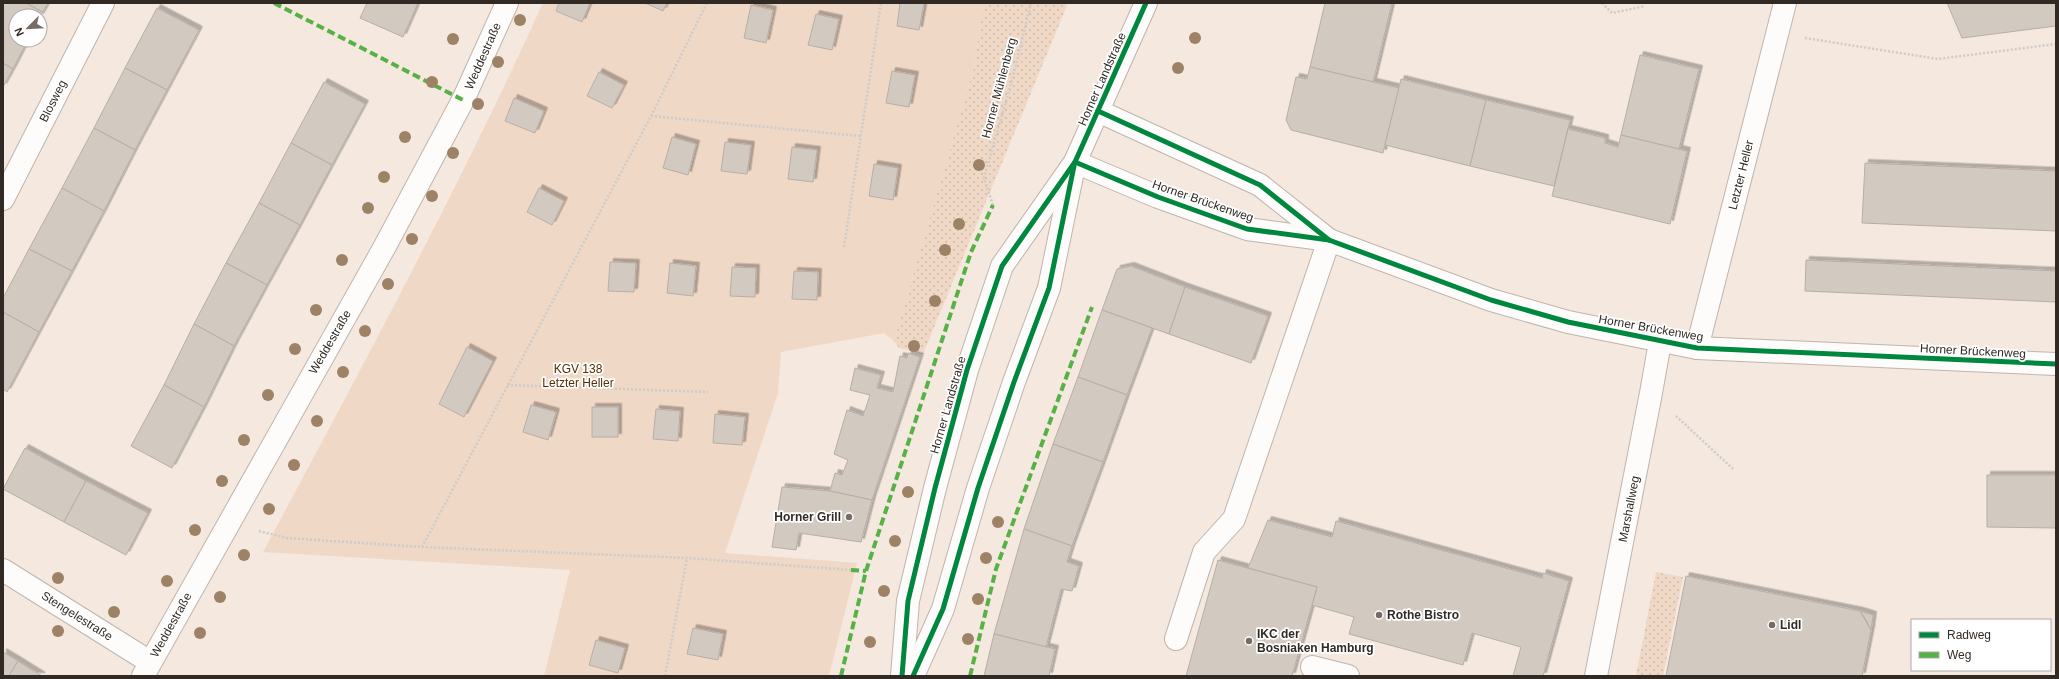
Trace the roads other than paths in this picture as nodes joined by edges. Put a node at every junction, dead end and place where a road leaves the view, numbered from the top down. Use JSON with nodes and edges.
{"nodes":[{"id":1,"x":103,"y":3,"type":"edge"},
{"id":2,"x":507,"y":3,"type":"edge"},
{"id":3,"x":1146,"y":3,"type":"edge"},
{"id":4,"x":1785,"y":3,"type":"edge"},
{"id":5,"x":1098,"y":111,"type":"junction"},
{"id":6,"x":1075,"y":162,"type":"junction"},
{"id":7,"x":3,"y":199,"type":"edge"},
{"id":8,"x":1329,"y":240,"type":"junction"},
{"id":9,"x":1660,"y":342,"type":"junction"},
{"id":10,"x":1697,"y":348,"type":"junction"},
{"id":11,"x":2056,"y":364,"type":"edge"},
{"id":12,"x":3,"y":570,"type":"edge"},
{"id":13,"x":1176,"y":639,"type":"dead end"},
{"id":14,"x":1312,"y":667,"type":"dead end"},
{"id":15,"x":147,"y":669,"type":"edge"},
{"id":16,"x":902,"y":676,"type":"edge"},
{"id":17,"x":913,"y":676,"type":"edge"},
{"id":18,"x":1348,"y":676,"type":"edge"},
{"id":19,"x":1596,"y":676,"type":"edge"}],
"edges":[{"from":1,"to":7,"type":"street","name":"Blosweg"},
{"from":2,"to":15,"type":"street","name":"Weddestraße"},
{"from":3,"to":5,"type":"street","name":"Horner Landstraße"},
{"from":4,"to":10,"type":"street","name":"Letzter Heller"},
{"from":5,"to":6,"type":"street","name":"Horner Landstraße"},
{"from":5,"to":8,"type":"street","name":"Horner Brückenweg"},
{"from":6,"to":8,"type":"street","name":"Horner Brückenweg"},
{"from":6,"to":16,"type":"street","name":"Horner Landstraße"},
{"from":6,"to":17,"type":"street","name":"Horner Landstraße"},
{"from":8,"to":9,"type":"street","name":"Horner Brückenweg"},
{"from":8,"to":13,"type":"street"},
{"from":9,"to":10,"type":"street","name":"Horner Brückenweg"},
{"from":9,"to":19,"type":"street","name":"Marshallweg"},
{"from":10,"to":11,"type":"street","name":"Horner Brückenweg"},
{"from":12,"to":15,"type":"street","name":"Stengelestraße"},
{"from":14,"to":18,"type":"street"}]}
